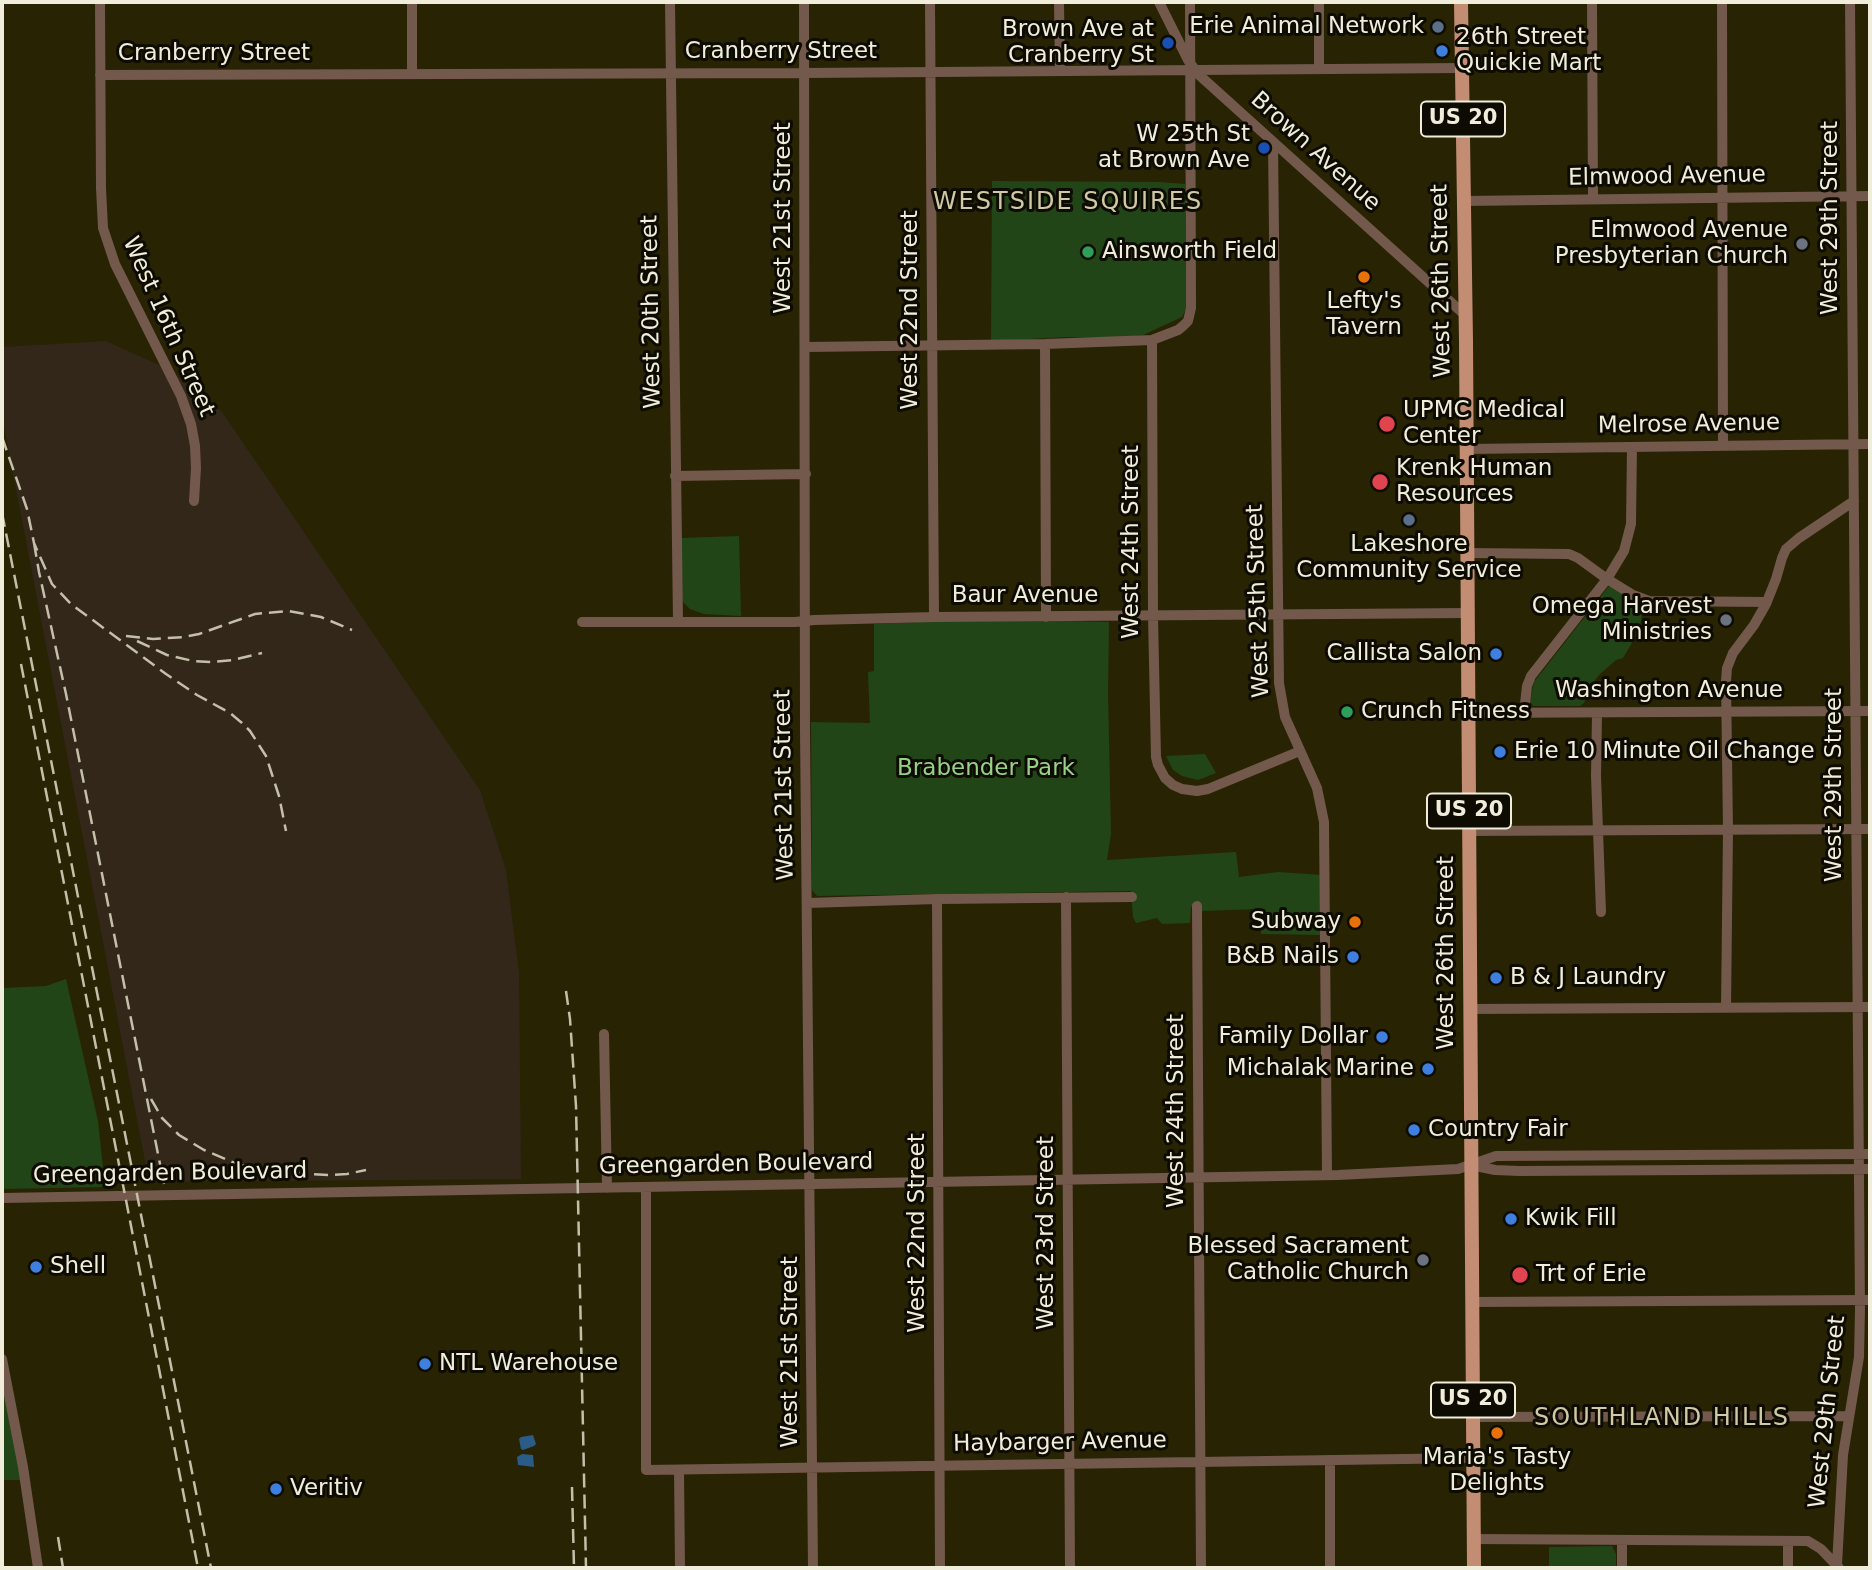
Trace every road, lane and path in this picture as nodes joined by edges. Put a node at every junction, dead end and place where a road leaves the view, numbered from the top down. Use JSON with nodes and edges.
{"nodes":[{"id":1,"x":100,"y":2,"type":"edge"},
{"id":2,"x":412,"y":2,"type":"edge"},
{"id":3,"x":670,"y":2,"type":"edge"},
{"id":4,"x":804,"y":2,"type":"edge"},
{"id":5,"x":930,"y":2,"type":"edge"},
{"id":6,"x":1059,"y":2,"type":"edge"},
{"id":7,"x":1159,"y":2,"type":"edge"},
{"id":8,"x":1190,"y":2,"type":"edge"},
{"id":9,"x":1318,"y":2,"type":"edge"},
{"id":10,"x":1461,"y":2,"type":"edge"},
{"id":11,"x":1592,"y":2,"type":"edge"},
{"id":12,"x":1722,"y":2,"type":"edge"},
{"id":13,"x":1850,"y":2,"type":"edge"},
{"id":14,"x":1192,"y":68,"type":"junction"},
{"id":15,"x":1462,"y":68,"type":"junction"},
{"id":16,"x":1319,"y":69,"type":"junction"},
{"id":17,"x":1060,"y":71,"type":"junction"},
{"id":18,"x":931,"y":72,"type":"junction"},
{"id":19,"x":804,"y":73,"type":"junction"},
{"id":20,"x":412,"y":74,"type":"junction"},
{"id":21,"x":670,"y":74,"type":"junction"},
{"id":22,"x":100,"y":75,"type":"junction"},
{"id":23,"x":1273,"y":143,"type":"junction"},
{"id":24,"x":1852,"y":196,"type":"junction"},
{"id":25,"x":1870,"y":196,"type":"edge"},
{"id":26,"x":1722,"y":197,"type":"junction"},
{"id":27,"x":1593,"y":199,"type":"junction"},
{"id":28,"x":1464,"y":201,"type":"junction"},
{"id":29,"x":1465,"y":316,"type":"junction"},
{"id":30,"x":1152,"y":340,"type":"junction"},
{"id":31,"x":1045,"y":344,"type":"junction"},
{"id":32,"x":932,"y":346,"type":"junction"},
{"id":33,"x":806,"y":347,"type":"junction"},
{"id":34,"x":1853,"y":444,"type":"junction"},
{"id":35,"x":1870,"y":444,"type":"edge"},
{"id":36,"x":1723,"y":446,"type":"junction"},
{"id":37,"x":1632,"y":447,"type":"junction"},
{"id":38,"x":1466,"y":449,"type":"junction"},
{"id":39,"x":806,"y":474,"type":"junction"},
{"id":40,"x":674,"y":475,"type":"junction"},
{"id":41,"x":194,"y":501,"type":"dead end"},
{"id":42,"x":1854,"y":501,"type":"junction"},
{"id":43,"x":1467,"y":553,"type":"junction"},
{"id":44,"x":1607,"y":579,"type":"junction"},
{"id":45,"x":1767,"y":602,"type":"junction"},
{"id":46,"x":1468,"y":613,"type":"junction"},
{"id":47,"x":1278,"y":615,"type":"junction"},
{"id":48,"x":1153,"y":616,"type":"junction"},
{"id":49,"x":934,"y":617,"type":"junction"},
{"id":50,"x":1046,"y":617,"type":"junction"},
{"id":51,"x":678,"y":621,"type":"junction"},
{"id":52,"x":805,"y":621,"type":"junction"},
{"id":53,"x":582,"y":622,"type":"dead end"},
{"id":54,"x":1855,"y":711,"type":"junction"},
{"id":55,"x":1870,"y":711,"type":"edge"},
{"id":56,"x":1727,"y":712,"type":"junction"},
{"id":57,"x":1468,"y":713,"type":"junction"},
{"id":58,"x":1524,"y":713,"type":"junction"},
{"id":59,"x":1597,"y":713,"type":"junction"},
{"id":60,"x":1300,"y":751,"type":"junction"},
{"id":61,"x":1856,"y":829,"type":"junction"},
{"id":62,"x":1870,"y":829,"type":"edge"},
{"id":63,"x":1599,"y":830,"type":"junction"},
{"id":64,"x":1728,"y":830,"type":"junction"},
{"id":65,"x":1469,"y":831,"type":"junction"},
{"id":66,"x":1132,"y":897,"type":"dead end"},
{"id":67,"x":937,"y":898,"type":"junction"},
{"id":68,"x":1066,"y":898,"type":"junction"},
{"id":69,"x":807,"y":903,"type":"junction"},
{"id":70,"x":1197,"y":906,"type":"dead end"},
{"id":71,"x":1601,"y":912,"type":"dead end"},
{"id":72,"x":1857,"y":1007,"type":"junction"},
{"id":73,"x":1870,"y":1007,"type":"edge"},
{"id":74,"x":1726,"y":1008,"type":"junction"},
{"id":75,"x":1470,"y":1009,"type":"junction"},
{"id":76,"x":604,"y":1034,"type":"dead end"},
{"id":77,"x":1864,"y":1154,"type":"edge"},
{"id":78,"x":1471,"y":1165,"type":"junction"},
{"id":79,"x":1864,"y":1169,"type":"edge"},
{"id":80,"x":1327,"y":1175,"type":"junction"},
{"id":81,"x":1199,"y":1178,"type":"junction"},
{"id":82,"x":1068,"y":1180,"type":"junction"},
{"id":83,"x":939,"y":1182,"type":"junction"},
{"id":84,"x":810,"y":1185,"type":"junction"},
{"id":85,"x":607,"y":1188,"type":"junction"},
{"id":86,"x":646,"y":1188,"type":"junction"},
{"id":87,"x":2,"y":1198,"type":"edge"},
{"id":88,"x":1865,"y":1300,"type":"edge"},
{"id":89,"x":1472,"y":1302,"type":"junction"},
{"id":90,"x":2,"y":1359,"type":"edge"},
{"id":91,"x":1849,"y":1416,"type":"junction"},
{"id":92,"x":1473,"y":1417,"type":"junction"},
{"id":93,"x":1473,"y":1458,"type":"junction"},
{"id":94,"x":1330,"y":1460,"type":"junction"},
{"id":95,"x":1200,"y":1462,"type":"junction"},
{"id":96,"x":1070,"y":1464,"type":"junction"},
{"id":97,"x":940,"y":1466,"type":"junction"},
{"id":98,"x":812,"y":1468,"type":"junction"},
{"id":99,"x":679,"y":1470,"type":"junction"},
{"id":100,"x":1474,"y":1539,"type":"junction"},
{"id":101,"x":1622,"y":1540,"type":"junction"},
{"id":102,"x":1788,"y":1541,"type":"junction"},
{"id":103,"x":1838,"y":1567,"type":"edge"},
{"id":104,"x":38,"y":1568,"type":"edge"},
{"id":105,"x":680,"y":1568,"type":"edge"},
{"id":106,"x":813,"y":1568,"type":"edge"},
{"id":107,"x":940,"y":1568,"type":"edge"},
{"id":108,"x":1070,"y":1568,"type":"edge"},
{"id":109,"x":1200,"y":1568,"type":"edge"},
{"id":110,"x":1330,"y":1568,"type":"edge"},
{"id":111,"x":1474,"y":1568,"type":"edge"},
{"id":112,"x":1622,"y":1568,"type":"edge"},
{"id":113,"x":1788,"y":1568,"type":"edge"}],
"edges":[{"from":1,"to":22,"type":"street","name":"West 16th Street"},
{"from":2,"to":20,"type":"street"},
{"from":3,"to":21,"type":"street","name":"West 20th Street"},
{"from":4,"to":19,"type":"street","name":"West 21st Street"},
{"from":5,"to":18,"type":"street","name":"West 22nd Street"},
{"from":6,"to":17,"type":"street"},
{"from":7,"to":14,"type":"street","name":"Brown Avenue"},
{"from":8,"to":14,"type":"street"},
{"from":9,"to":16,"type":"street"},
{"from":10,"to":15,"type":"main road","name":"West 26th Street","number":"US 20"},
{"from":11,"to":27,"type":"street"},
{"from":12,"to":26,"type":"street"},
{"from":13,"to":24,"type":"street","name":"West 29th Street"},
{"from":14,"to":16,"type":"street","name":"Cranberry Street"},
{"from":14,"to":17,"type":"street","name":"Cranberry Street"},
{"from":14,"to":23,"type":"street","name":"Brown Avenue"},
{"from":14,"to":30,"type":"street"},
{"from":15,"to":16,"type":"street","name":"Cranberry Street"},
{"from":15,"to":28,"type":"main road","name":"West 26th Street","number":"US 20"},
{"from":17,"to":18,"type":"street","name":"Cranberry Street"},
{"from":18,"to":19,"type":"street","name":"Cranberry Street"},
{"from":18,"to":32,"type":"street","name":"West 22nd Street"},
{"from":19,"to":21,"type":"street","name":"Cranberry Street"},
{"from":19,"to":33,"type":"street","name":"West 21st Street"},
{"from":20,"to":21,"type":"street","name":"Cranberry Street"},
{"from":20,"to":22,"type":"street","name":"Cranberry Street"},
{"from":21,"to":40,"type":"street","name":"West 20th Street"},
{"from":22,"to":41,"type":"street","name":"West 16th Street"},
{"from":23,"to":29,"type":"street","name":"Brown Avenue"},
{"from":23,"to":47,"type":"street","name":"West 25th Street"},
{"from":24,"to":25,"type":"street","name":"Elmwood Avenue"},
{"from":24,"to":26,"type":"street","name":"Elmwood Avenue"},
{"from":24,"to":34,"type":"street","name":"West 29th Street"},
{"from":26,"to":27,"type":"street","name":"Elmwood Avenue"},
{"from":26,"to":36,"type":"street"},
{"from":27,"to":28,"type":"street","name":"Elmwood Avenue"},
{"from":28,"to":29,"type":"main road","name":"West 26th Street","number":"US 20"},
{"from":29,"to":38,"type":"main road","name":"West 26th Street","number":"US 20"},
{"from":30,"to":31,"type":"street"},
{"from":30,"to":48,"type":"street","name":"West 24th Street"},
{"from":31,"to":32,"type":"street"},
{"from":31,"to":50,"type":"street"},
{"from":32,"to":33,"type":"street"},
{"from":32,"to":49,"type":"street","name":"West 22nd Street"},
{"from":33,"to":39,"type":"street","name":"West 21st Street"},
{"from":34,"to":35,"type":"street","name":"Melrose Avenue"},
{"from":34,"to":36,"type":"street","name":"Melrose Avenue"},
{"from":34,"to":42,"type":"street","name":"West 29th Street"},
{"from":36,"to":37,"type":"street","name":"Melrose Avenue"},
{"from":37,"to":38,"type":"street","name":"Melrose Avenue"},
{"from":37,"to":44,"type":"street"},
{"from":38,"to":43,"type":"main road","name":"West 26th Street","number":"US 20"},
{"from":39,"to":40,"type":"street"},
{"from":39,"to":52,"type":"street","name":"West 21st Street"},
{"from":40,"to":51,"type":"street","name":"West 20th Street"},
{"from":42,"to":45,"type":"street"},
{"from":42,"to":54,"type":"street","name":"West 29th Street"},
{"from":43,"to":44,"type":"street"},
{"from":43,"to":46,"type":"main road","name":"West 26th Street","number":"US 20"},
{"from":44,"to":45,"type":"street"},
{"from":44,"to":58,"type":"street"},
{"from":45,"to":56,"type":"street"},
{"from":46,"to":47,"type":"street","name":"Baur Avenue"},
{"from":46,"to":57,"type":"main road","name":"West 26th Street","number":"US 20"},
{"from":47,"to":48,"type":"street","name":"Baur Avenue"},
{"from":47,"to":60,"type":"street","name":"West 25th Street"},
{"from":48,"to":50,"type":"street","name":"Baur Avenue"},
{"from":48,"to":60,"type":"street","name":"West 24th Street"},
{"from":49,"to":50,"type":"street","name":"Baur Avenue"},
{"from":49,"to":52,"type":"street","name":"Baur Avenue"},
{"from":51,"to":52,"type":"street","name":"Baur Avenue"},
{"from":51,"to":53,"type":"street","name":"Baur Avenue"},
{"from":52,"to":69,"type":"street","name":"West 21st Street"},
{"from":54,"to":55,"type":"street","name":"Washington Avenue"},
{"from":54,"to":56,"type":"street","name":"Washington Avenue"},
{"from":54,"to":61,"type":"street","name":"West 29th Street"},
{"from":56,"to":59,"type":"street","name":"Washington Avenue"},
{"from":56,"to":64,"type":"street"},
{"from":57,"to":58,"type":"street","name":"Washington Avenue"},
{"from":57,"to":65,"type":"main road","name":"West 26th Street","number":"US 20"},
{"from":58,"to":59,"type":"street","name":"Washington Avenue"},
{"from":59,"to":63,"type":"street"},
{"from":60,"to":80,"type":"street","name":"West 25th Street"},
{"from":61,"to":62,"type":"street"},
{"from":61,"to":64,"type":"street"},
{"from":61,"to":72,"type":"street","name":"West 29th Street"},
{"from":63,"to":64,"type":"street"},
{"from":63,"to":65,"type":"street"},
{"from":63,"to":71,"type":"street"},
{"from":64,"to":74,"type":"street"},
{"from":65,"to":75,"type":"main road","name":"West 26th Street","number":"US 20"},
{"from":66,"to":68,"type":"street"},
{"from":67,"to":68,"type":"street"},
{"from":67,"to":69,"type":"street"},
{"from":67,"to":83,"type":"street","name":"West 22nd Street"},
{"from":68,"to":82,"type":"street","name":"West 23rd Street"},
{"from":69,"to":84,"type":"street","name":"West 21st Street"},
{"from":70,"to":81,"type":"street","name":"West 24th Street"},
{"from":72,"to":73,"type":"street"},
{"from":72,"to":74,"type":"street"},
{"from":72,"to":77,"type":"street","name":"West 29th Street"},
{"from":74,"to":75,"type":"street"},
{"from":75,"to":78,"type":"main road","name":"West 26th Street","number":"US 20"},
{"from":76,"to":85,"type":"street"},
{"from":77,"to":78,"type":"street","name":"Greengarden Boulevard"},
{"from":77,"to":79,"type":"street","name":"West 29th Street"},
{"from":78,"to":79,"type":"street","name":"Greengarden Boulevard"},
{"from":78,"to":80,"type":"street","name":"Greengarden Boulevard"},
{"from":78,"to":89,"type":"main road","name":"West 26th Street","number":"US 20"},
{"from":79,"to":88,"type":"street","name":"West 29th Street"},
{"from":80,"to":81,"type":"street","name":"Greengarden Boulevard"},
{"from":81,"to":82,"type":"street","name":"Greengarden Boulevard"},
{"from":81,"to":95,"type":"street","name":"West 24th Street"},
{"from":82,"to":83,"type":"street","name":"Greengarden Boulevard"},
{"from":82,"to":96,"type":"street","name":"West 23rd Street"},
{"from":83,"to":84,"type":"street","name":"Greengarden Boulevard"},
{"from":83,"to":97,"type":"street","name":"West 22nd Street"},
{"from":84,"to":86,"type":"street","name":"Greengarden Boulevard"},
{"from":84,"to":98,"type":"street","name":"West 21st Street"},
{"from":85,"to":86,"type":"street","name":"Greengarden Boulevard"},
{"from":85,"to":87,"type":"street","name":"Greengarden Boulevard"},
{"from":86,"to":99,"type":"street","name":"Haybarger Avenue"},
{"from":88,"to":89,"type":"street"},
{"from":88,"to":91,"type":"street","name":"West 29th Street"},
{"from":89,"to":92,"type":"main road","name":"West 26th Street","number":"US 20"},
{"from":90,"to":104,"type":"street"},
{"from":91,"to":92,"type":"street"},
{"from":91,"to":103,"type":"street","name":"West 29th Street"},
{"from":92,"to":93,"type":"main road","name":"West 26th Street","number":"US 20"},
{"from":93,"to":94,"type":"street","name":"Haybarger Avenue"},
{"from":93,"to":100,"type":"main road","name":"West 26th Street","number":"US 20"},
{"from":94,"to":95,"type":"street","name":"Haybarger Avenue"},
{"from":94,"to":110,"type":"street"},
{"from":95,"to":96,"type":"street","name":"Haybarger Avenue"},
{"from":95,"to":109,"type":"street","name":"West 24th Street"},
{"from":96,"to":97,"type":"street","name":"Haybarger Avenue"},
{"from":96,"to":108,"type":"street","name":"West 23rd Street"},
{"from":97,"to":98,"type":"street","name":"Haybarger Avenue"},
{"from":97,"to":107,"type":"street","name":"West 22nd Street"},
{"from":98,"to":99,"type":"street","name":"Haybarger Avenue"},
{"from":98,"to":106,"type":"street","name":"West 21st Street"},
{"from":99,"to":105,"type":"street"},
{"from":100,"to":101,"type":"street"},
{"from":100,"to":111,"type":"main road","name":"West 26th Street","number":"US 20"},
{"from":101,"to":102,"type":"street"},
{"from":101,"to":112,"type":"street"},
{"from":102,"to":103,"type":"street"},
{"from":102,"to":113,"type":"street"}]}
